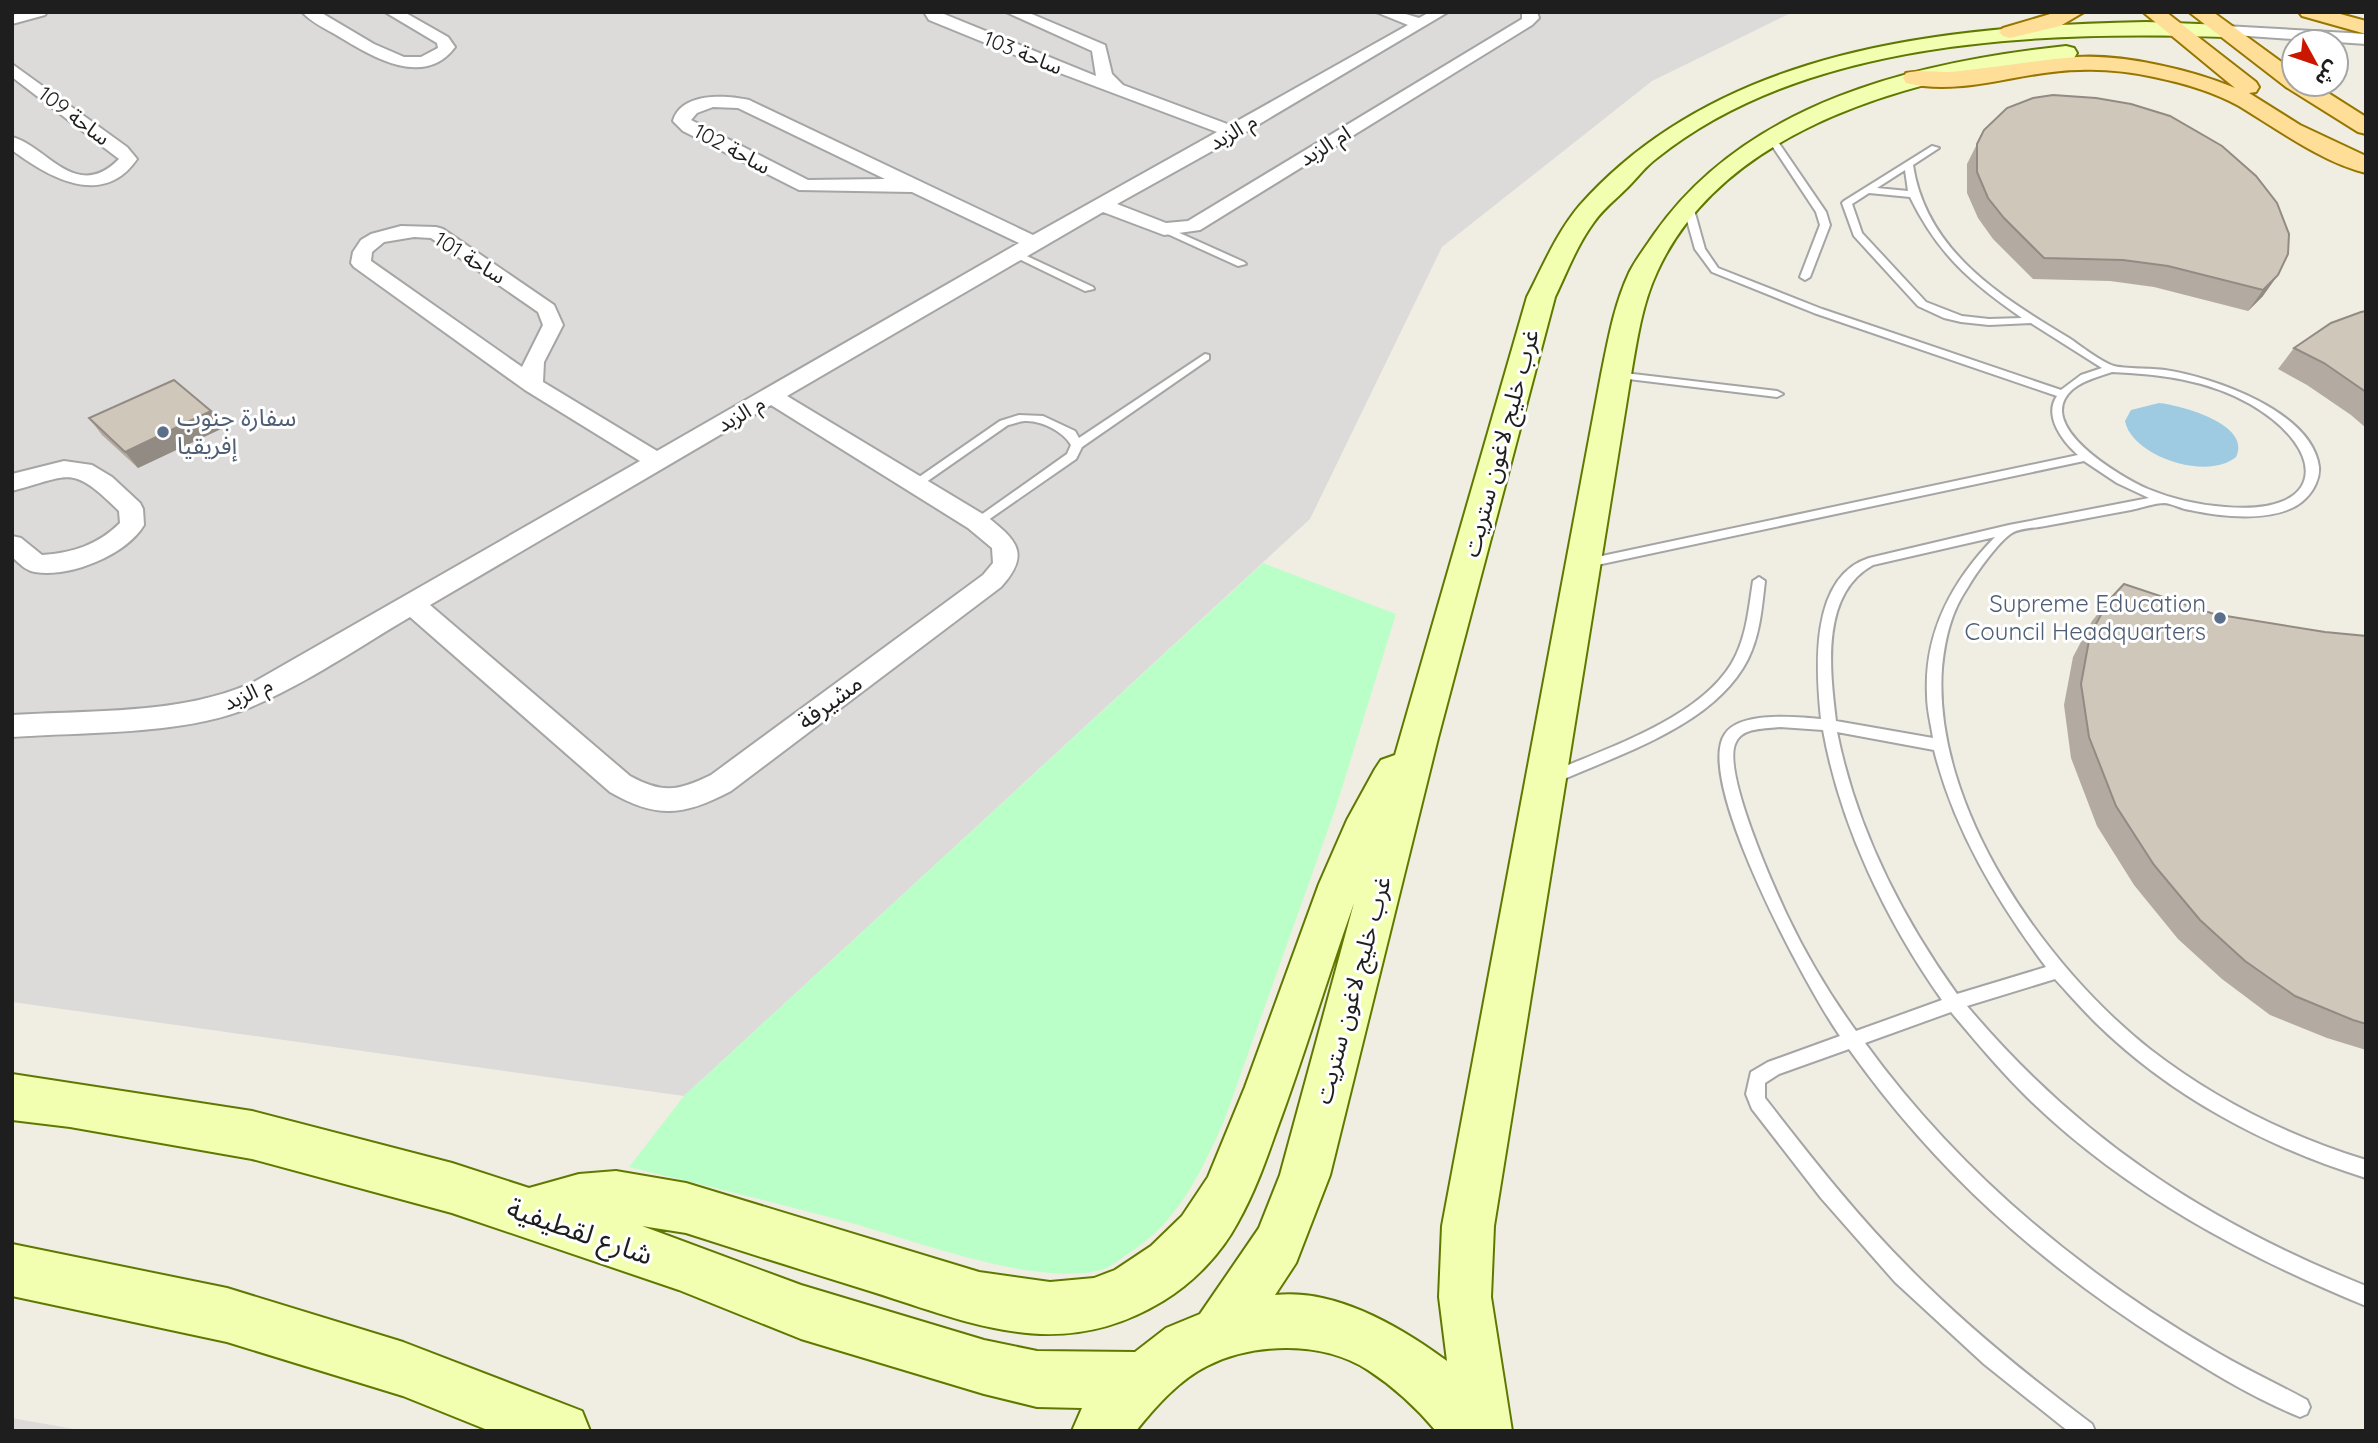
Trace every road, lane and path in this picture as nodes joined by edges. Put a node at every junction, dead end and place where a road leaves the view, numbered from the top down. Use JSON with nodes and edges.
{"nodes":[{"id":1,"x":40,"y":12,"type":"edge"},
{"id":2,"x":309,"y":12,"type":"edge"},
{"id":3,"x":392,"y":12,"type":"edge"},
{"id":4,"x":931,"y":12,"type":"edge"},
{"id":5,"x":1013,"y":12,"type":"edge"},
{"id":6,"x":1383,"y":12,"type":"edge"},
{"id":7,"x":1441,"y":12,"type":"edge"},
{"id":8,"x":1529,"y":12,"type":"edge"},
{"id":9,"x":2074,"y":12,"type":"edge"},
{"id":10,"x":2153,"y":12,"type":"edge"},
{"id":11,"x":2199,"y":12,"type":"edge"},
{"id":12,"x":2309,"y":12,"type":"edge"},
{"id":13,"x":12,"y":20,"type":"edge"},
{"id":14,"x":1421,"y":24,"type":"junction"},
{"id":15,"x":2366,"y":27,"type":"edge"},
{"id":16,"x":2174,"y":28,"type":"junction"},
{"id":17,"x":2225,"y":31,"type":"junction"},
{"id":18,"x":2010,"y":32,"type":"junction"},
{"id":19,"x":2366,"y":39,"type":"edge"},
{"id":20,"x":2197,"y":48,"type":"junction"},
{"id":21,"x":2250,"y":50,"type":"junction"},
{"id":22,"x":2280,"y":52,"type":"edge"},
{"id":23,"x":12,"y":69,"type":"edge"},
{"id":24,"x":2280,"y":72,"type":"edge"},
{"id":25,"x":12,"y":77,"type":"edge"},
{"id":26,"x":1914,"y":78,"type":"junction"},
{"id":27,"x":1118,"y":90,"type":"junction"},
{"id":28,"x":2320,"y":98,"type":"edge"},
{"id":29,"x":2366,"y":127,"type":"edge"},
{"id":30,"x":1233,"y":132,"type":"junction"},
{"id":31,"x":1771,"y":138,"type":"junction"},
{"id":32,"x":12,"y":142,"type":"edge"},
{"id":33,"x":1935,"y":148,"type":"dead end"},
{"id":34,"x":1908,"y":164,"type":"junction"},
{"id":35,"x":2366,"y":165,"type":"edge"},
{"id":36,"x":917,"y":187,"type":"junction"},
{"id":37,"x":1867,"y":190,"type":"junction"},
{"id":38,"x":1913,"y":194,"type":"junction"},
{"id":39,"x":1103,"y":205,"type":"junction"},
{"id":40,"x":1688,"y":206,"type":"junction"},
{"id":41,"x":1164,"y":229,"type":"junction"},
{"id":42,"x":1025,"y":249,"type":"junction"},
{"id":43,"x":1241,"y":264,"type":"dead end"},
{"id":44,"x":1805,"y":277,"type":"dead end"},
{"id":45,"x":1089,"y":289,"type":"dead end"},
{"id":46,"x":2031,"y":320,"type":"junction"},
{"id":47,"x":1205,"y":358,"type":"dead end"},
{"id":48,"x":2111,"y":369,"type":"junction"},
{"id":49,"x":1615,"y":375,"type":"junction"},
{"id":50,"x":533,"y":385,"type":"junction"},
{"id":51,"x":1777,"y":394,"type":"dead end"},
{"id":52,"x":2061,"y":394,"type":"junction"},
{"id":53,"x":772,"y":396,"type":"junction"},
{"id":54,"x":1077,"y":445,"type":"junction"},
{"id":55,"x":2087,"y":457,"type":"junction"},
{"id":56,"x":658,"y":462,"type":"junction"},
{"id":57,"x":12,"y":482,"type":"edge"},
{"id":58,"x":915,"y":484,"type":"junction"},
{"id":59,"x":2165,"y":499,"type":"junction"},
{"id":60,"x":977,"y":522,"type":"junction"},
{"id":61,"x":2009,"y":529,"type":"junction"},
{"id":62,"x":12,"y":544,"type":"edge"},
{"id":63,"x":1582,"y":565,"type":"junction"},
{"id":64,"x":1759,"y":581,"type":"dead end"},
{"id":65,"x":412,"y":604,"type":"junction"},
{"id":66,"x":12,"y":726,"type":"edge"},
{"id":67,"x":1827,"y":726,"type":"junction"},
{"id":68,"x":1419,"y":738,"type":"junction"},
{"id":69,"x":1939,"y":745,"type":"junction"},
{"id":70,"x":1544,"y":781,"type":"junction"},
{"id":71,"x":2060,"y":970,"type":"junction"},
{"id":72,"x":1954,"y":1003,"type":"junction"},
{"id":73,"x":1851,"y":1041,"type":"junction"},
{"id":74,"x":12,"y":1097,"type":"edge"},
{"id":75,"x":2366,"y":1169,"type":"edge"},
{"id":76,"x":529,"y":1214,"type":"junction"},
{"id":77,"x":12,"y":1270,"type":"edge"},
{"id":78,"x":2366,"y":1296,"type":"edge"},
{"id":79,"x":1221,"y":1329,"type":"junction"},
{"id":80,"x":1141,"y":1379,"type":"junction"},
{"id":81,"x":2300,"y":1407,"type":"dead end"},
{"id":82,"x":562,"y":1431,"type":"edge"},
{"id":83,"x":1100,"y":1431,"type":"edge"},
{"id":84,"x":1472,"y":1431,"type":"edge"},
{"id":85,"x":1483,"y":1431,"type":"edge"},
{"id":86,"x":2085,"y":1431,"type":"edge"}],
"edges":[{"from":1,"to":13,"type":"street"},
{"from":2,"to":3,"type":"street"},
{"from":4,"to":27,"type":"street","name":"ساحة 103"},
{"from":5,"to":27,"type":"street","name":"ساحة 103"},
{"from":6,"to":14,"type":"street"},
{"from":7,"to":14,"type":"street","name":"م الزبد"},
{"from":8,"to":41,"type":"street","name":"ام الزبد"},
{"from":9,"to":18,"type":"main road"},
{"from":10,"to":16,"type":"main road"},
{"from":11,"to":17,"type":"main road"},
{"from":12,"to":15,"type":"main road"},
{"from":14,"to":30,"type":"street","name":"م الزبد"},
{"from":16,"to":17,"type":"street","name":"غرب خليج لاغون ستريت"},
{"from":16,"to":18,"type":"street","name":"غرب خليج لاغون ستريت"},
{"from":16,"to":20,"type":"main road"},
{"from":17,"to":19,"type":"street"},
{"from":17,"to":21,"type":"main road"},
{"from":18,"to":68,"type":"street","name":"غرب خليج لاغون ستريت"},
{"from":20,"to":21,"type":"street"},
{"from":20,"to":26,"type":"street"},
{"from":20,"to":35,"type":"main road"},
{"from":21,"to":22,"type":"street"},
{"from":21,"to":24,"type":"main road"},
{"from":23,"to":25,"type":"street","name":"ساحة 109"},
{"from":23,"to":32,"type":"street","name":"ساحة 109"},
{"from":26,"to":31,"type":"street"},
{"from":26,"to":35,"type":"main road"},
{"from":27,"to":30,"type":"street","name":"ساحة 103"},
{"from":28,"to":29,"type":"main road"},
{"from":30,"to":39,"type":"street","name":"م الزبد"},
{"from":31,"to":40,"type":"street"},
{"from":31,"to":44,"type":"lane"},
{"from":33,"to":34,"type":"lane"},
{"from":34,"to":37,"type":"lane"},
{"from":34,"to":38,"type":"lane"},
{"from":36,"to":36,"type":"street","name":"ساحة 102"},
{"from":36,"to":42,"type":"street","name":"ساحة 102"},
{"from":37,"to":38,"type":"lane"},
{"from":37,"to":46,"type":"lane"},
{"from":38,"to":46,"type":"lane"},
{"from":39,"to":41,"type":"street"},
{"from":39,"to":42,"type":"street","name":"م الزبد"},
{"from":40,"to":49,"type":"street"},
{"from":40,"to":52,"type":"lane"},
{"from":41,"to":43,"type":"lane"},
{"from":42,"to":45,"type":"lane"},
{"from":42,"to":53,"type":"street","name":"م الزبد"},
{"from":46,"to":48,"type":"lane"},
{"from":47,"to":54,"type":"lane"},
{"from":48,"to":52,"type":"lane"},
{"from":48,"to":59,"type":"lane"},
{"from":49,"to":51,"type":"lane"},
{"from":49,"to":63,"type":"street"},
{"from":50,"to":50,"type":"street","name":"ساحة 101"},
{"from":50,"to":56,"type":"street","name":"ساحة 101"},
{"from":52,"to":55,"type":"lane"},
{"from":53,"to":56,"type":"street","name":"م الزبد"},
{"from":53,"to":58,"type":"street","name":"مشيرفة"},
{"from":54,"to":58,"type":"lane"},
{"from":54,"to":60,"type":"lane"},
{"from":55,"to":59,"type":"lane"},
{"from":55,"to":63,"type":"lane"},
{"from":56,"to":65,"type":"street","name":"م الزبد"},
{"from":57,"to":62,"type":"street"},
{"from":58,"to":60,"type":"street","name":"مشيرفة"},
{"from":59,"to":61,"type":"lane"},
{"from":60,"to":65,"type":"street","name":"مشيرفة"},
{"from":61,"to":67,"type":"lane"},
{"from":61,"to":69,"type":"lane"},
{"from":63,"to":70,"type":"street"},
{"from":64,"to":70,"type":"lane"},
{"from":65,"to":66,"type":"street","name":"م الزبد"},
{"from":67,"to":69,"type":"lane"},
{"from":67,"to":72,"type":"lane"},
{"from":67,"to":73,"type":"lane"},
{"from":68,"to":76,"type":"street"},
{"from":68,"to":79,"type":"street","name":"غرب خليج لاغون ستريت"},
{"from":69,"to":71,"type":"lane"},
{"from":70,"to":85,"type":"street"},
{"from":71,"to":72,"type":"lane"},
{"from":71,"to":75,"type":"lane"},
{"from":72,"to":73,"type":"lane"},
{"from":72,"to":78,"type":"lane"},
{"from":73,"to":81,"type":"lane"},
{"from":73,"to":86,"type":"lane"},
{"from":74,"to":76,"type":"street","name":"شارع لقطيفية"},
{"from":76,"to":80,"type":"street","name":"شارع لقطيفية"},
{"from":77,"to":82,"type":"street"},
{"from":79,"to":80,"type":"street"},
{"from":79,"to":84,"type":"street"},
{"from":80,"to":83,"type":"street"}]}
